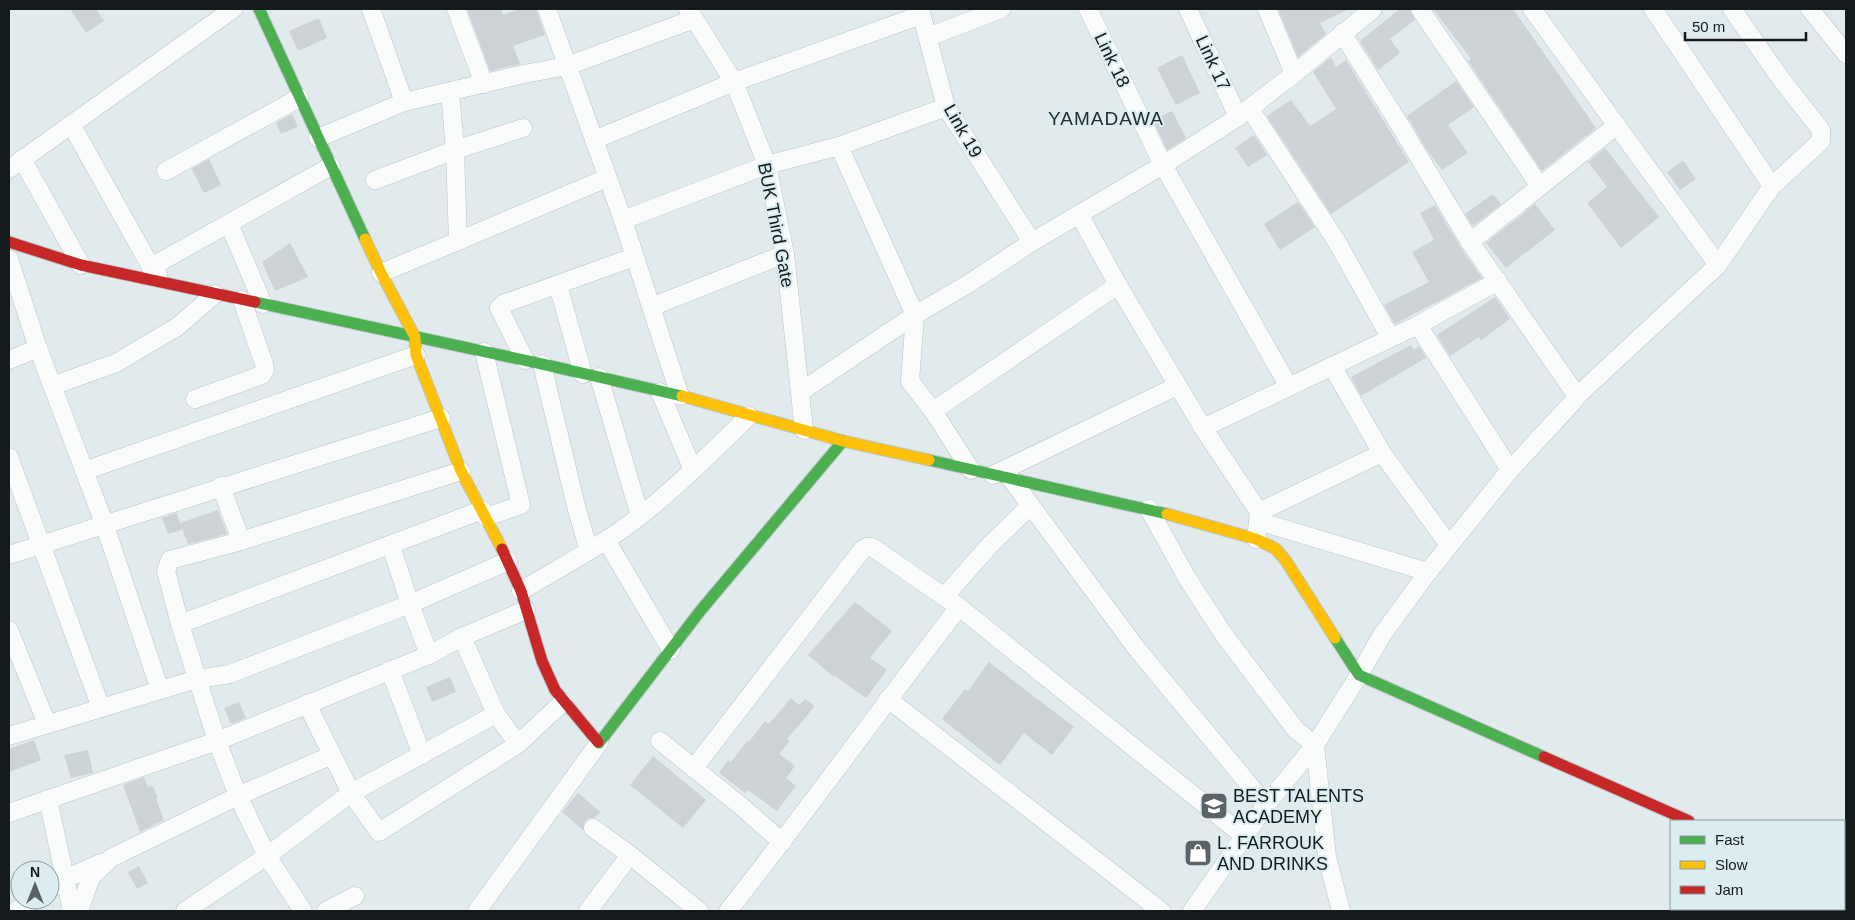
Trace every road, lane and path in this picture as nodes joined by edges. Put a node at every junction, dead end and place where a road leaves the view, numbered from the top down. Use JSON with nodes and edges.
{"nodes":[{"id":1,"x":234,"y":9,"type":"edge"},
{"id":2,"x":259,"y":9,"type":"edge"},
{"id":3,"x":371,"y":9,"type":"edge"},
{"id":4,"x":456,"y":9,"type":"edge"},
{"id":5,"x":547,"y":9,"type":"edge"},
{"id":6,"x":1001,"y":9,"type":"edge"},
{"id":7,"x":1088,"y":9,"type":"edge"},
{"id":8,"x":1188,"y":9,"type":"edge"},
{"id":9,"x":1267,"y":9,"type":"edge"},
{"id":10,"x":1373,"y":9,"type":"edge"},
{"id":11,"x":1420,"y":9,"type":"edge"},
{"id":12,"x":1532,"y":9,"type":"edge"},
{"id":13,"x":1653,"y":9,"type":"edge"},
{"id":14,"x":1732,"y":9,"type":"edge"},
{"id":15,"x":1810,"y":9,"type":"edge"},
{"id":16,"x":921,"y":12,"type":"edge"},
{"id":17,"x":691,"y":14,"type":"edge"},
{"id":18,"x":1342,"y":33,"type":"junction"},
{"id":19,"x":928,"y":37,"type":"junction"},
{"id":20,"x":1846,"y":54,"type":"edge"},
{"id":21,"x":567,"y":66,"type":"junction"},
{"id":22,"x":1294,"y":74,"type":"junction"},
{"id":23,"x":734,"y":82,"type":"junction"},
{"id":24,"x":484,"y":84,"type":"junction"},
{"id":25,"x":450,"y":91,"type":"junction"},
{"id":26,"x":299,"y":98,"type":"junction"},
{"id":27,"x":404,"y":102,"type":"junction"},
{"id":28,"x":946,"y":107,"type":"junction"},
{"id":29,"x":1244,"y":113,"type":"junction"},
{"id":30,"x":71,"y":124,"type":"junction"},
{"id":31,"x":1617,"y":125,"type":"junction"},
{"id":32,"x":522,"y":128,"type":"dead end"},
{"id":33,"x":318,"y":138,"type":"junction"},
{"id":34,"x":594,"y":140,"type":"junction"},
{"id":35,"x":839,"y":146,"type":"junction"},
{"id":36,"x":455,"y":150,"type":"junction"},
{"id":37,"x":16,"y":164,"type":"edge"},
{"id":38,"x":1163,"y":164,"type":"junction"},
{"id":39,"x":767,"y":165,"type":"junction"},
{"id":40,"x":331,"y":166,"type":"junction"},
{"id":41,"x":166,"y":171,"type":"dead end"},
{"id":42,"x":607,"y":178,"type":"junction"},
{"id":43,"x":375,"y":180,"type":"dead end"},
{"id":44,"x":1539,"y":185,"type":"junction"},
{"id":45,"x":1772,"y":186,"type":"junction"},
{"id":46,"x":1079,"y":214,"type":"junction"},
{"id":47,"x":622,"y":220,"type":"junction"},
{"id":48,"x":229,"y":224,"type":"junction"},
{"id":49,"x":458,"y":241,"type":"junction"},
{"id":50,"x":9,"y":242,"type":"edge"},
{"id":51,"x":1032,"y":242,"type":"junction"},
{"id":52,"x":1470,"y":242,"type":"junction"},
{"id":53,"x":785,"y":254,"type":"junction"},
{"id":54,"x":634,"y":257,"type":"junction"},
{"id":55,"x":9,"y":259,"type":"edge"},
{"id":56,"x":81,"y":265,"type":"junction"},
{"id":57,"x":1718,"y":265,"type":"junction"},
{"id":58,"x":151,"y":268,"type":"junction"},
{"id":59,"x":381,"y":273,"type":"junction"},
{"id":60,"x":1498,"y":281,"type":"junction"},
{"id":61,"x":165,"y":283,"type":"junction"},
{"id":62,"x":558,"y":285,"type":"junction"},
{"id":63,"x":1118,"y":285,"type":"junction"},
{"id":64,"x":215,"y":294,"type":"junction"},
{"id":65,"x":242,"y":300,"type":"junction"},
{"id":66,"x":263,"y":304,"type":"junction"},
{"id":67,"x":651,"y":307,"type":"junction"},
{"id":68,"x":915,"y":315,"type":"junction"},
{"id":69,"x":1418,"y":325,"type":"junction"},
{"id":70,"x":415,"y":337,"type":"junction"},
{"id":71,"x":1390,"y":337,"type":"junction"},
{"id":72,"x":38,"y":348,"type":"junction"},
{"id":73,"x":484,"y":352,"type":"junction"},
{"id":74,"x":416,"y":355,"type":"junction"},
{"id":75,"x":9,"y":360,"type":"edge"},
{"id":76,"x":534,"y":362,"type":"junction"},
{"id":77,"x":1332,"y":366,"type":"junction"},
{"id":78,"x":591,"y":376,"type":"junction"},
{"id":79,"x":52,"y":386,"type":"junction"},
{"id":80,"x":1177,"y":386,"type":"junction"},
{"id":81,"x":1289,"y":387,"type":"junction"},
{"id":82,"x":660,"y":392,"type":"junction"},
{"id":83,"x":800,"y":392,"type":"junction"},
{"id":84,"x":680,"y":396,"type":"junction"},
{"id":85,"x":1577,"y":396,"type":"junction"},
{"id":86,"x":195,"y":399,"type":"dead end"},
{"id":87,"x":933,"y":411,"type":"junction"},
{"id":88,"x":749,"y":416,"type":"junction"},
{"id":89,"x":441,"y":418,"type":"junction"},
{"id":90,"x":1203,"y":428,"type":"junction"},
{"id":91,"x":804,"y":430,"type":"junction"},
{"id":92,"x":843,"y":441,"type":"junction"},
{"id":93,"x":1382,"y":453,"type":"junction"},
{"id":94,"x":9,"y":457,"type":"edge"},
{"id":95,"x":693,"y":470,"type":"junction"},
{"id":96,"x":971,"y":470,"type":"junction"},
{"id":97,"x":1510,"y":470,"type":"junction"},
{"id":98,"x":84,"y":471,"type":"junction"},
{"id":99,"x":462,"y":471,"type":"junction"},
{"id":100,"x":993,"y":475,"type":"junction"},
{"id":101,"x":1011,"y":479,"type":"junction"},
{"id":102,"x":221,"y":486,"type":"junction"},
{"id":103,"x":1030,"y":506,"type":"junction"},
{"id":104,"x":1148,"y":509,"type":"junction"},
{"id":105,"x":484,"y":514,"type":"junction"},
{"id":106,"x":640,"y":516,"type":"junction"},
{"id":107,"x":1259,"y":516,"type":"junction"},
{"id":108,"x":104,"y":523,"type":"junction"},
{"id":109,"x":1256,"y":538,"type":"junction"},
{"id":110,"x":606,"y":540,"type":"junction"},
{"id":111,"x":241,"y":541,"type":"junction"},
{"id":112,"x":40,"y":545,"type":"junction"},
{"id":113,"x":1449,"y":545,"type":"junction"},
{"id":114,"x":391,"y":546,"type":"junction"},
{"id":115,"x":589,"y":551,"type":"junction"},
{"id":116,"x":9,"y":554,"type":"edge"},
{"id":117,"x":508,"y":561,"type":"junction"},
{"id":118,"x":1428,"y":572,"type":"junction"},
{"id":119,"x":521,"y":591,"type":"junction"},
{"id":120,"x":944,"y":597,"type":"junction"},
{"id":121,"x":410,"y":604,"type":"junction"},
{"id":122,"x":959,"y":607,"type":"junction"},
{"id":123,"x":526,"y":610,"type":"junction"},
{"id":124,"x":180,"y":624,"type":"junction"},
{"id":125,"x":9,"y":630,"type":"edge"},
{"id":126,"x":462,"y":637,"type":"junction"},
{"id":127,"x":671,"y":650,"type":"junction"},
{"id":128,"x":429,"y":655,"type":"junction"},
{"id":129,"x":390,"y":670,"type":"junction"},
{"id":130,"x":1359,"y":674,"type":"junction"},
{"id":131,"x":197,"y":679,"type":"junction"},
{"id":132,"x":160,"y":690,"type":"junction"},
{"id":133,"x":888,"y":698,"type":"junction"},
{"id":134,"x":563,"y":702,"type":"junction"},
{"id":135,"x":307,"y":704,"type":"junction"},
{"id":136,"x":101,"y":708,"type":"junction"},
{"id":137,"x":496,"y":714,"type":"junction"},
{"id":138,"x":47,"y":724,"type":"junction"},
{"id":139,"x":9,"y":736,"type":"edge"},
{"id":140,"x":217,"y":741,"type":"junction"},
{"id":141,"x":660,"y":741,"type":"dead end"},
{"id":142,"x":599,"y":743,"type":"junction"},
{"id":143,"x":518,"y":744,"type":"junction"},
{"id":144,"x":1315,"y":745,"type":"junction"},
{"id":145,"x":332,"y":755,"type":"junction"},
{"id":146,"x":422,"y":755,"type":"junction"},
{"id":147,"x":694,"y":768,"type":"junction"},
{"id":148,"x":351,"y":793,"type":"junction"},
{"id":149,"x":238,"y":796,"type":"junction"},
{"id":150,"x":48,"y":799,"type":"junction"},
{"id":151,"x":1266,"y":805,"type":"junction"},
{"id":152,"x":9,"y":813,"type":"edge"},
{"id":153,"x":1688,"y":820,"type":"edge"},
{"id":154,"x":592,"y":828,"type":"dead end"},
{"id":155,"x":1244,"y":836,"type":"junction"},
{"id":156,"x":782,"y":842,"type":"junction"},
{"id":157,"x":630,"y":854,"type":"junction"},
{"id":158,"x":267,"y":856,"type":"junction"},
{"id":159,"x":111,"y":858,"type":"junction"},
{"id":160,"x":65,"y":879,"type":"junction"},
{"id":161,"x":60,"y":882,"type":"edge"},
{"id":162,"x":355,"y":896,"type":"dead end"},
{"id":163,"x":72,"y":911,"type":"edge"},
{"id":164,"x":79,"y":911,"type":"edge"},
{"id":165,"x":185,"y":911,"type":"edge"},
{"id":166,"x":302,"y":911,"type":"edge"},
{"id":167,"x":326,"y":911,"type":"edge"},
{"id":168,"x":476,"y":911,"type":"edge"},
{"id":169,"x":588,"y":911,"type":"edge"},
{"id":170,"x":699,"y":911,"type":"edge"},
{"id":171,"x":728,"y":911,"type":"edge"},
{"id":172,"x":1161,"y":911,"type":"edge"},
{"id":173,"x":1192,"y":911,"type":"edge"},
{"id":174,"x":1341,"y":911,"type":"edge"}],
"edges":[{"from":1,"to":30,"type":"street"},
{"from":2,"to":26,"type":"street"},
{"from":3,"to":27,"type":"street"},
{"from":4,"to":24,"type":"street"},
{"from":5,"to":21,"type":"street"},
{"from":6,"to":19,"type":"street"},
{"from":7,"to":38,"type":"street","name":"Link 18"},
{"from":8,"to":29,"type":"street","name":"Link 17"},
{"from":9,"to":22,"type":"street"},
{"from":10,"to":18,"type":"street"},
{"from":11,"to":44,"type":"street"},
{"from":12,"to":31,"type":"street"},
{"from":13,"to":45,"type":"street"},
{"from":14,"to":45,"type":"street"},
{"from":15,"to":20,"type":"street"},
{"from":16,"to":19,"type":"street","name":"Link 19"},
{"from":16,"to":23,"type":"street"},
{"from":17,"to":21,"type":"street"},
{"from":17,"to":23,"type":"street","name":"BUK Third Gate"},
{"from":18,"to":22,"type":"street"},
{"from":18,"to":52,"type":"street"},
{"from":19,"to":28,"type":"street","name":"Link 19"},
{"from":21,"to":24,"type":"street"},
{"from":21,"to":34,"type":"street"},
{"from":22,"to":29,"type":"street"},
{"from":23,"to":34,"type":"street"},
{"from":23,"to":39,"type":"street","name":"BUK Third Gate"},
{"from":24,"to":25,"type":"street"},
{"from":25,"to":27,"type":"street"},
{"from":25,"to":36,"type":"street"},
{"from":26,"to":33,"type":"street"},
{"from":26,"to":41,"type":"street"},
{"from":27,"to":33,"type":"street"},
{"from":28,"to":35,"type":"street"},
{"from":28,"to":51,"type":"street","name":"Link 19"},
{"from":29,"to":38,"type":"street"},
{"from":29,"to":71,"type":"street","name":"Link 17"},
{"from":30,"to":37,"type":"street"},
{"from":30,"to":58,"type":"street"},
{"from":31,"to":44,"type":"street"},
{"from":31,"to":57,"type":"street"},
{"from":32,"to":36,"type":"street"},
{"from":33,"to":40,"type":"street"},
{"from":34,"to":42,"type":"street"},
{"from":35,"to":39,"type":"street"},
{"from":35,"to":68,"type":"street"},
{"from":36,"to":43,"type":"street"},
{"from":36,"to":49,"type":"street"},
{"from":37,"to":56,"type":"street"},
{"from":38,"to":46,"type":"street"},
{"from":38,"to":81,"type":"street","name":"Link 18"},
{"from":39,"to":47,"type":"street"},
{"from":39,"to":53,"type":"street","name":"BUK Third Gate"},
{"from":40,"to":48,"type":"street"},
{"from":40,"to":59,"type":"street"},
{"from":42,"to":47,"type":"street"},
{"from":42,"to":49,"type":"street"},
{"from":44,"to":52,"type":"street"},
{"from":45,"to":57,"type":"street"},
{"from":46,"to":51,"type":"street"},
{"from":46,"to":63,"type":"street"},
{"from":47,"to":54,"type":"street"},
{"from":48,"to":58,"type":"street"},
{"from":48,"to":66,"type":"street"},
{"from":49,"to":59,"type":"street"},
{"from":50,"to":56,"type":"street"},
{"from":51,"to":68,"type":"street"},
{"from":52,"to":60,"type":"street"},
{"from":53,"to":67,"type":"street"},
{"from":53,"to":83,"type":"street","name":"BUK Third Gate"},
{"from":54,"to":62,"type":"street"},
{"from":54,"to":67,"type":"street"},
{"from":55,"to":72,"type":"street"},
{"from":56,"to":61,"type":"street"},
{"from":57,"to":85,"type":"street"},
{"from":58,"to":61,"type":"street"},
{"from":59,"to":70,"type":"street"},
{"from":60,"to":69,"type":"street"},
{"from":60,"to":85,"type":"street"},
{"from":61,"to":64,"type":"street"},
{"from":62,"to":76,"type":"street"},
{"from":62,"to":78,"type":"street"},
{"from":63,"to":80,"type":"street"},
{"from":63,"to":87,"type":"street"},
{"from":64,"to":65,"type":"street"},
{"from":64,"to":79,"type":"street"},
{"from":65,"to":66,"type":"street"},
{"from":65,"to":86,"type":"street"},
{"from":66,"to":70,"type":"street"},
{"from":67,"to":84,"type":"street"},
{"from":68,"to":83,"type":"street"},
{"from":68,"to":87,"type":"street"},
{"from":69,"to":71,"type":"street"},
{"from":69,"to":97,"type":"street"},
{"from":70,"to":73,"type":"street"},
{"from":70,"to":74,"type":"street"},
{"from":71,"to":77,"type":"street"},
{"from":72,"to":75,"type":"street"},
{"from":72,"to":79,"type":"street"},
{"from":73,"to":76,"type":"street"},
{"from":73,"to":105,"type":"street"},
{"from":74,"to":89,"type":"street"},
{"from":74,"to":98,"type":"street"},
{"from":76,"to":78,"type":"street"},
{"from":76,"to":115,"type":"street"},
{"from":77,"to":81,"type":"street"},
{"from":77,"to":93,"type":"street"},
{"from":78,"to":82,"type":"street"},
{"from":78,"to":106,"type":"street"},
{"from":79,"to":98,"type":"street"},
{"from":80,"to":90,"type":"street"},
{"from":80,"to":100,"type":"street"},
{"from":81,"to":90,"type":"street"},
{"from":82,"to":84,"type":"street"},
{"from":82,"to":95,"type":"street"},
{"from":83,"to":91,"type":"street","name":"BUK Third Gate"},
{"from":84,"to":88,"type":"street"},
{"from":85,"to":97,"type":"street"},
{"from":87,"to":96,"type":"street"},
{"from":88,"to":91,"type":"street"},
{"from":88,"to":95,"type":"street"},
{"from":89,"to":99,"type":"street"},
{"from":89,"to":102,"type":"street"},
{"from":90,"to":107,"type":"street"},
{"from":91,"to":92,"type":"street"},
{"from":92,"to":96,"type":"street"},
{"from":92,"to":127,"type":"street"},
{"from":93,"to":107,"type":"street"},
{"from":93,"to":113,"type":"street"},
{"from":94,"to":112,"type":"street"},
{"from":95,"to":106,"type":"street"},
{"from":96,"to":100,"type":"street"},
{"from":97,"to":113,"type":"street"},
{"from":98,"to":108,"type":"street"},
{"from":99,"to":105,"type":"street"},
{"from":99,"to":111,"type":"street"},
{"from":100,"to":101,"type":"street"},
{"from":101,"to":103,"type":"street"},
{"from":101,"to":104,"type":"street"},
{"from":102,"to":108,"type":"street"},
{"from":102,"to":111,"type":"street"},
{"from":103,"to":120,"type":"street"},
{"from":103,"to":151,"type":"street"},
{"from":104,"to":109,"type":"street"},
{"from":104,"to":144,"type":"street"},
{"from":105,"to":114,"type":"street"},
{"from":105,"to":117,"type":"street"},
{"from":106,"to":110,"type":"street"},
{"from":107,"to":109,"type":"street"},
{"from":107,"to":118,"type":"street"},
{"from":108,"to":112,"type":"street"},
{"from":108,"to":132,"type":"street"},
{"from":109,"to":130,"type":"street"},
{"from":110,"to":115,"type":"street"},
{"from":110,"to":127,"type":"street"},
{"from":111,"to":124,"type":"street"},
{"from":112,"to":116,"type":"street"},
{"from":112,"to":136,"type":"street"},
{"from":113,"to":118,"type":"street"},
{"from":114,"to":121,"type":"street"},
{"from":114,"to":124,"type":"street"},
{"from":115,"to":119,"type":"street"},
{"from":117,"to":119,"type":"street"},
{"from":117,"to":121,"type":"street"},
{"from":118,"to":130,"type":"street"},
{"from":119,"to":123,"type":"street"},
{"from":120,"to":122,"type":"street"},
{"from":120,"to":147,"type":"street"},
{"from":121,"to":128,"type":"street"},
{"from":121,"to":131,"type":"street"},
{"from":122,"to":133,"type":"street"},
{"from":122,"to":155,"type":"street"},
{"from":123,"to":126,"type":"street"},
{"from":123,"to":134,"type":"street"},
{"from":124,"to":131,"type":"street"},
{"from":125,"to":138,"type":"street"},
{"from":126,"to":128,"type":"street"},
{"from":126,"to":137,"type":"street"},
{"from":127,"to":142,"type":"street"},
{"from":128,"to":129,"type":"street"},
{"from":129,"to":135,"type":"street"},
{"from":129,"to":146,"type":"street"},
{"from":130,"to":144,"type":"street"},
{"from":130,"to":153,"type":"street"},
{"from":131,"to":132,"type":"street"},
{"from":131,"to":140,"type":"street"},
{"from":132,"to":136,"type":"street"},
{"from":133,"to":156,"type":"street"},
{"from":133,"to":172,"type":"street"},
{"from":134,"to":142,"type":"street"},
{"from":134,"to":143,"type":"street"},
{"from":135,"to":140,"type":"street"},
{"from":135,"to":145,"type":"street"},
{"from":136,"to":138,"type":"street"},
{"from":137,"to":143,"type":"street"},
{"from":137,"to":146,"type":"street"},
{"from":138,"to":139,"type":"street"},
{"from":140,"to":149,"type":"street"},
{"from":140,"to":150,"type":"street"},
{"from":141,"to":147,"type":"street"},
{"from":142,"to":168,"type":"street"},
{"from":143,"to":148,"type":"street"},
{"from":144,"to":151,"type":"street"},
{"from":144,"to":174,"type":"street"},
{"from":145,"to":148,"type":"street"},
{"from":145,"to":149,"type":"street"},
{"from":146,"to":148,"type":"street"},
{"from":147,"to":156,"type":"street"},
{"from":148,"to":158,"type":"street"},
{"from":149,"to":158,"type":"street"},
{"from":149,"to":159,"type":"street"},
{"from":150,"to":152,"type":"street"},
{"from":150,"to":160,"type":"street"},
{"from":151,"to":155,"type":"street"},
{"from":154,"to":157,"type":"street"},
{"from":155,"to":173,"type":"street"},
{"from":156,"to":171,"type":"street"},
{"from":157,"to":169,"type":"street"},
{"from":157,"to":170,"type":"street"},
{"from":158,"to":165,"type":"street"},
{"from":158,"to":166,"type":"street"},
{"from":159,"to":160,"type":"street"},
{"from":159,"to":164,"type":"street"},
{"from":160,"to":161,"type":"street"},
{"from":160,"to":163,"type":"street"},
{"from":162,"to":167,"type":"street"}]}
